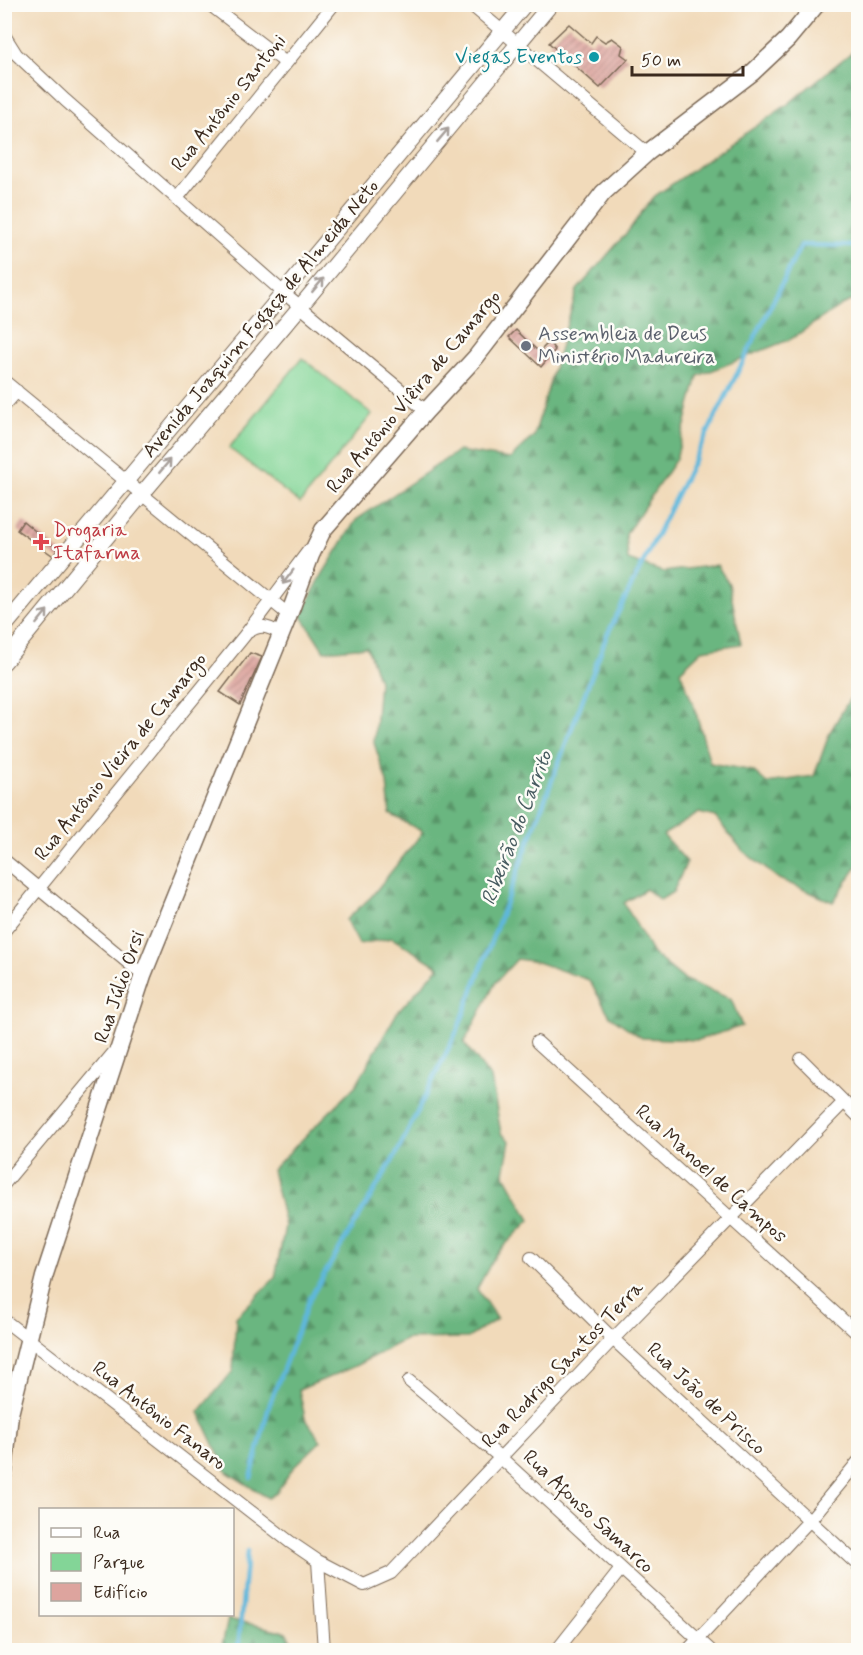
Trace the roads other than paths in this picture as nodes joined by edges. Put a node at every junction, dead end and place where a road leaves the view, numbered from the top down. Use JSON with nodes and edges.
{"nodes":[{"id":1,"x":209,"y":4,"type":"edge"},
{"id":2,"x":334,"y":4,"type":"edge"},
{"id":3,"x":470,"y":4,"type":"edge"},
{"id":4,"x":525,"y":4,"type":"edge"},
{"id":5,"x":551,"y":4,"type":"edge"},
{"id":6,"x":817,"y":5,"type":"edge"},
{"id":7,"x":502,"y":32,"type":"junction"},
{"id":8,"x":4,"y":35,"type":"edge"},
{"id":9,"x":516,"y":46,"type":"junction"},
{"id":10,"x":286,"y":63,"type":"junction"},
{"id":11,"x":647,"y":153,"type":"junction"},
{"id":12,"x":178,"y":197,"type":"junction"},
{"id":13,"x":284,"y":293,"type":"junction"},
{"id":14,"x":300,"y":307,"type":"junction"},
{"id":15,"x":4,"y":381,"type":"edge"},
{"id":16,"x":17,"y":391,"type":"junction"},
{"id":17,"x":4,"y":406,"type":"edge"},
{"id":18,"x":426,"y":411,"type":"junction"},
{"id":19,"x":127,"y":482,"type":"junction"},
{"id":20,"x":142,"y":494,"type":"junction"},
{"id":21,"x":324,"y":530,"type":"junction"},
{"id":22,"x":271,"y":601,"type":"junction"},
{"id":23,"x":290,"y":615,"type":"junction"},
{"id":24,"x":4,"y":627,"type":"edge"},
{"id":25,"x":282,"y":634,"type":"junction"},
{"id":26,"x":245,"y":635,"type":"junction"},
{"id":27,"x":4,"y":662,"type":"edge"},
{"id":28,"x":4,"y":860,"type":"edge"},
{"id":29,"x":39,"y":889,"type":"junction"},
{"id":30,"x":4,"y":931,"type":"edge"},
{"id":31,"x":143,"y":975,"type":"junction"},
{"id":32,"x":537,"y":1042,"type":"dead end"},
{"id":33,"x":122,"y":1043,"type":"junction"},
{"id":34,"x":801,"y":1059,"type":"dead end"},
{"id":35,"x":844,"y":1102,"type":"junction"},
{"id":36,"x":858,"y":1116,"type":"edge"},
{"id":37,"x":4,"y":1184,"type":"edge"},
{"id":38,"x":731,"y":1218,"type":"junction"},
{"id":39,"x":531,"y":1258,"type":"dead end"},
{"id":40,"x":4,"y":1320,"type":"edge"},
{"id":41,"x":858,"y":1334,"type":"edge"},
{"id":42,"x":613,"y":1339,"type":"junction"},
{"id":43,"x":29,"y":1340,"type":"junction"},
{"id":44,"x":409,"y":1381,"type":"dead end"},
{"id":45,"x":6,"y":1438,"type":"edge"},
{"id":46,"x":501,"y":1458,"type":"junction"},
{"id":47,"x":858,"y":1462,"type":"edge"},
{"id":48,"x":4,"y":1472,"type":"edge"},
{"id":49,"x":808,"y":1521,"type":"junction"},
{"id":50,"x":290,"y":1542,"type":"joint"},
{"id":51,"x":318,"y":1561,"type":"junction"},
{"id":52,"x":858,"y":1565,"type":"edge"},
{"id":53,"x":621,"y":1569,"type":"junction"},
{"id":54,"x":698,"y":1640,"type":"junction"},
{"id":55,"x":324,"y":1650,"type":"edge"},
{"id":56,"x":557,"y":1650,"type":"edge"},
{"id":57,"x":688,"y":1650,"type":"edge"},
{"id":58,"x":710,"y":1650,"type":"edge"}],
"edges":[{"from":1,"to":10,"type":"street"},
{"from":2,"to":10,"type":"street","name":"Rua Antônio Santoni"},
{"from":3,"to":7,"type":"street"},
{"from":4,"to":7,"type":"street","name":"Avenida Joaquim Fogaça de Almeida Neto"},
{"from":5,"to":9,"type":"street","name":"Avenida Joaquim Fogaça de Almeida Neto"},
{"from":6,"to":11,"type":"main road","name":"Rua Antônio Viêira de Camargo"},
{"from":7,"to":9,"type":"street"},
{"from":7,"to":13,"type":"street","name":"Avenida Joaquim Fogaça de Almeida Neto"},
{"from":8,"to":12,"type":"street"},
{"from":9,"to":11,"type":"street"},
{"from":14,"to":9,"type":"street","name":"Avenida Joaquim Fogaça de Almeida Neto","one_way":true},
{"from":10,"to":12,"type":"street","name":"Rua Antônio Santoni"},
{"from":11,"to":18,"type":"main road","name":"Rua Antônio Viêira de Camargo"},
{"from":12,"to":13,"type":"street"},
{"from":13,"to":14,"type":"street"},
{"from":13,"to":19,"type":"street","name":"Avenida Joaquim Fogaça de Almeida Neto"},
{"from":14,"to":18,"type":"street"},
{"from":20,"to":14,"type":"street","name":"Avenida Joaquim Fogaça de Almeida Neto","one_way":true},
{"from":15,"to":16,"type":"street"},
{"from":16,"to":17,"type":"street"},
{"from":16,"to":19,"type":"street"},
{"from":18,"to":21,"type":"main road","name":"Rua Antônio Viêira de Camargo"},
{"from":19,"to":20,"type":"street"},
{"from":19,"to":24,"type":"street","name":"Avenida Joaquim Fogaça de Almeida Neto"},
{"from":20,"to":22,"type":"street"},
{"from":27,"to":20,"type":"street","name":"Avenida Joaquim Fogaça de Almeida Neto","one_way":true},
{"from":21,"to":22,"type":"street","name":"Rua Antônio Vieira de Camargo","one_way":true},
{"from":21,"to":23,"type":"main road","name":"Rua Júlio Orsi"},
{"from":22,"to":23,"type":"street"},
{"from":22,"to":26,"type":"street","name":"Rua Antônio Vieira de Camargo"},
{"from":23,"to":25,"type":"main road","name":"Rua Júlio Orsi"},
{"from":25,"to":26,"type":"street"},
{"from":25,"to":31,"type":"main road","name":"Rua Júlio Orsi"},
{"from":26,"to":29,"type":"street","name":"Rua Antônio Vieira de Camargo"},
{"from":28,"to":29,"type":"street"},
{"from":29,"to":30,"type":"street","name":"Rua Antônio Vieira de Camargo"},
{"from":29,"to":31,"type":"street"},
{"from":31,"to":33,"type":"main road","name":"Rua Júlio Orsi"},
{"from":32,"to":38,"type":"street","name":"Rua Manoel de Campos"},
{"from":33,"to":37,"type":"street"},
{"from":33,"to":43,"type":"main road","name":"Rua Júlio Orsi"},
{"from":34,"to":35,"type":"street"},
{"from":35,"to":36,"type":"street"},
{"from":35,"to":38,"type":"street","name":"Rua Rodrigo Santos Terra"},
{"from":38,"to":41,"type":"street","name":"Rua Manoel de Campos"},
{"from":38,"to":42,"type":"street","name":"Rua Rodrigo Santos Terra"},
{"from":39,"to":42,"type":"street","name":"Rua João de Prisco"},
{"from":40,"to":43,"type":"street","name":"Rua Antônio Fanaro"},
{"from":42,"to":46,"type":"street","name":"Rua Rodrigo Santos Terra"},
{"from":42,"to":49,"type":"street","name":"Rua João de Prisco"},
{"from":43,"to":45,"type":"main road","name":"Rua Júlio Orsi"},
{"from":43,"to":50,"type":"street","name":"Rua Antônio Fanaro"},
{"from":44,"to":46,"type":"street","name":"Rua Afonso Samarco"},
{"from":45,"to":48,"type":"main road","name":"Rua Júlio Orsi"},
{"from":46,"to":51,"type":"street","name":"Rua Rodrigo Santos Terra"},
{"from":46,"to":53,"type":"street","name":"Rua Afonso Samarco"},
{"from":47,"to":49,"type":"street"},
{"from":49,"to":52,"type":"street","name":"Rua João de Prisco"},
{"from":49,"to":54,"type":"street"},
{"from":50,"to":51,"type":"street","name":"Rua Rodrigo Santos Terra"},
{"from":51,"to":55,"type":"street"},
{"from":53,"to":54,"type":"street","name":"Rua Afonso Samarco"},
{"from":53,"to":56,"type":"street"},
{"from":54,"to":57,"type":"street"},
{"from":54,"to":58,"type":"street","name":"Rua Afonso Samarco"}]}
